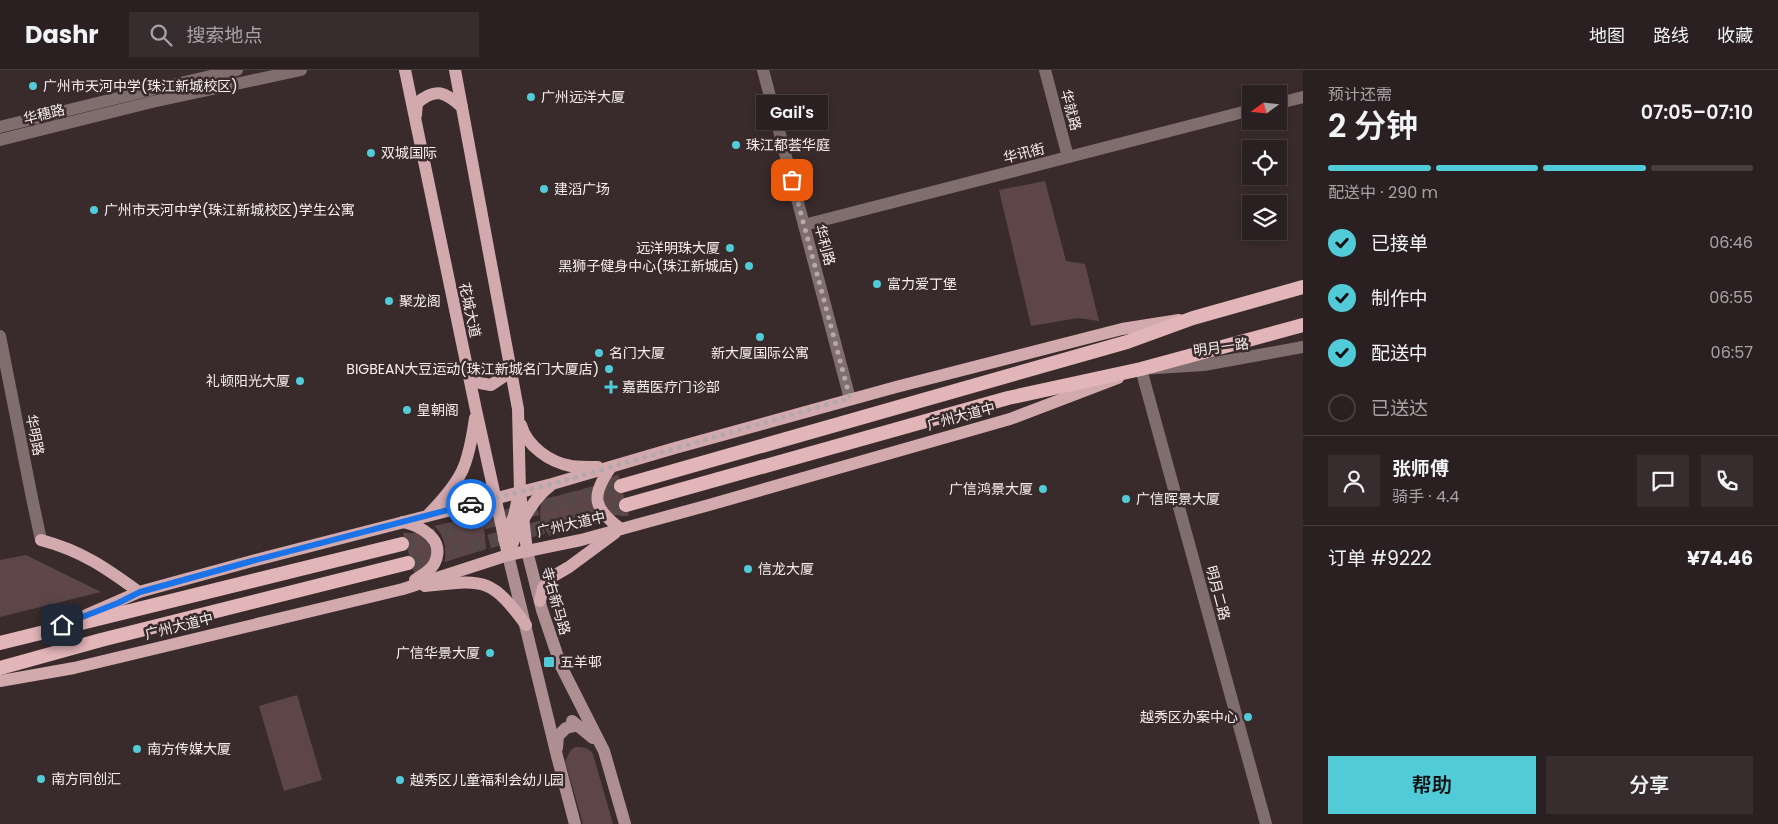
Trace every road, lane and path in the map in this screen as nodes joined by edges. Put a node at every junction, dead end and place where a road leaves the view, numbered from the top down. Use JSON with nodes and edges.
{"nodes":[{"id":1,"x":238,"y":70,"type":"edge"},
{"id":2,"x":301,"y":70,"type":"edge"},
{"id":3,"x":406,"y":70,"type":"edge"},
{"id":4,"x":455,"y":70,"type":"edge"},
{"id":5,"x":763,"y":70,"type":"edge"},
{"id":6,"x":1045,"y":70,"type":"edge"},
{"id":7,"x":1303,"y":97,"type":"edge"},
{"id":8,"x":1288,"y":101,"type":"edge"},
{"id":9,"x":462,"y":107,"type":"junction"},
{"id":10,"x":1242,"y":112,"type":"edge"},
{"id":11,"x":415,"y":118,"type":"junction"},
{"id":12,"x":0,"y":127,"type":"edge"},
{"id":13,"x":0,"y":140,"type":"edge"},
{"id":14,"x":1068,"y":157,"type":"junction"},
{"id":15,"x":804,"y":225,"type":"junction"},
{"id":16,"x":1303,"y":287,"type":"edge"},
{"id":17,"x":1193,"y":318,"type":"junction"},
{"id":18,"x":1303,"y":325,"type":"edge"},
{"id":19,"x":0,"y":336,"type":"edge"},
{"id":20,"x":1303,"y":347,"type":"edge"},
{"id":21,"x":510,"y":366,"type":"junction"},
{"id":22,"x":1141,"y":369,"type":"junction"},
{"id":23,"x":469,"y":376,"type":"junction"},
{"id":24,"x":850,"y":398,"type":"junction"},
{"id":25,"x":518,"y":409,"type":"junction"},
{"id":26,"x":476,"y":410,"type":"junction"},
{"id":27,"x":611,"y":466,"type":"junction"},
{"id":28,"x":552,"y":484,"type":"junction"},
{"id":29,"x":621,"y":486,"type":"tunnel mouth"},
{"id":30,"x":520,"y":492,"type":"junction"},
{"id":31,"x":626,"y":505,"type":"tunnel mouth"},
{"id":32,"x":428,"y":514,"type":"junction"},
{"id":33,"x":402,"y":522,"type":"junction"},
{"id":34,"x":621,"y":529,"type":"junction"},
{"id":35,"x":41,"y":540,"type":"joint"},
{"id":36,"x":402,"y":544,"type":"tunnel mouth"},
{"id":37,"x":527,"y":551,"type":"junction"},
{"id":38,"x":508,"y":556,"type":"junction"},
{"id":39,"x":486,"y":562,"type":"junction"},
{"id":40,"x":408,"y":563,"type":"tunnel mouth"},
{"id":41,"x":403,"y":589,"type":"junction"},
{"id":42,"x":140,"y":592,"type":"junction"},
{"id":43,"x":540,"y":601,"type":"junction"},
{"id":44,"x":526,"y":625,"type":"junction"},
{"id":45,"x":44,"y":632,"type":"junction"},
{"id":46,"x":0,"y":642,"type":"edge"},
{"id":47,"x":0,"y":668,"type":"edge"},
{"id":48,"x":0,"y":681,"type":"edge"},
{"id":49,"x":604,"y":752,"type":"junction"},
{"id":50,"x":557,"y":756,"type":"junction"},
{"id":51,"x":575,"y":824,"type":"edge"},
{"id":52,"x":625,"y":824,"type":"edge"},
{"id":53,"x":1266,"y":824,"type":"edge"}],
"edges":[{"from":1,"to":12,"type":"street","name":"华穗路"},
{"from":2,"to":13,"type":"street","name":"华穗路"},
{"from":3,"to":11,"type":"main road","name":"花城大道"},
{"from":4,"to":9,"type":"main road","name":"花城大道"},
{"from":5,"to":15,"type":"street","name":"华利路"},
{"from":6,"to":14,"type":"street","name":"华就路"},
{"from":7,"to":8,"type":"street"},
{"from":9,"to":11,"type":"main road"},
{"from":9,"to":21,"type":"main road","name":"花城大道"},
{"from":10,"to":14,"type":"street","name":"华讯街"},
{"from":11,"to":23,"type":"main road","name":"花城大道"},
{"from":14,"to":15,"type":"street","name":"华讯街"},
{"from":15,"to":24,"type":"street","name":"华利路"},
{"from":16,"to":17,"type":"highway","name":"广州大道中"},
{"from":17,"to":24,"type":"main road","name":"广州大道中"},
{"from":17,"to":29,"type":"highway","name":"广州大道中"},
{"from":18,"to":22,"type":"highway","name":"广州大道中"},
{"from":19,"to":35,"type":"street","name":"华明路"},
{"from":20,"to":22,"type":"street","name":"明月一路"},
{"from":21,"to":23,"type":"main road"},
{"from":21,"to":25,"type":"main road","name":"花城大道"},
{"from":22,"to":31,"type":"highway","name":"广州大道中"},
{"from":22,"to":34,"type":"main road","name":"广州大道中"},
{"from":22,"to":53,"type":"street","name":"明月二路"},
{"from":23,"to":26,"type":"main road","name":"花城大道"},
{"from":24,"to":27,"type":"main road","name":"广州大道中"},
{"from":25,"to":27,"type":"main road"},
{"from":25,"to":30,"type":"main road","name":"花城大道"},
{"from":26,"to":32,"type":"main road"},
{"from":26,"to":38,"type":"main road","name":"花城大道"},
{"from":27,"to":28,"type":"main road","name":"广州大道中"},
{"from":27,"to":34,"type":"main road"},
{"from":28,"to":30,"type":"main road","name":"广州大道中"},
{"from":28,"to":38,"type":"main road"},
{"from":30,"to":32,"type":"main road","name":"广州大道中"},
{"from":30,"to":37,"type":"main road","name":"寺右新马路"},
{"from":30,"to":39,"type":"main road"},
{"from":32,"to":33,"type":"main road","name":"广州大道中"},
{"from":33,"to":41,"type":"main road"},
{"from":33,"to":42,"type":"main road","name":"广州大道中"},
{"from":34,"to":37,"type":"main road","name":"广州大道中"},
{"from":34,"to":43,"type":"main road"},
{"from":35,"to":42,"type":"main road"},
{"from":36,"to":45,"type":"highway","name":"广州大道中"},
{"from":37,"to":38,"type":"main road","name":"广州大道中"},
{"from":37,"to":43,"type":"main road","name":"寺右新马路"},
{"from":38,"to":39,"type":"main road","name":"广州大道中"},
{"from":38,"to":44,"type":"main road"},
{"from":39,"to":41,"type":"main road","name":"广州大道中"},
{"from":40,"to":47,"type":"highway","name":"广州大道中"},
{"from":41,"to":44,"type":"main road"},
{"from":41,"to":48,"type":"main road","name":"广州大道中"},
{"from":42,"to":45,"type":"main road","name":"广州大道中"},
{"from":43,"to":49,"type":"main road","name":"寺右新马路"},
{"from":44,"to":50,"type":"main road"},
{"from":45,"to":46,"type":"highway","name":"广州大道中"},
{"from":49,"to":50,"type":"main road"},
{"from":49,"to":52,"type":"main road","name":"寺右新马路"},
{"from":50,"to":51,"type":"main road"}]}
